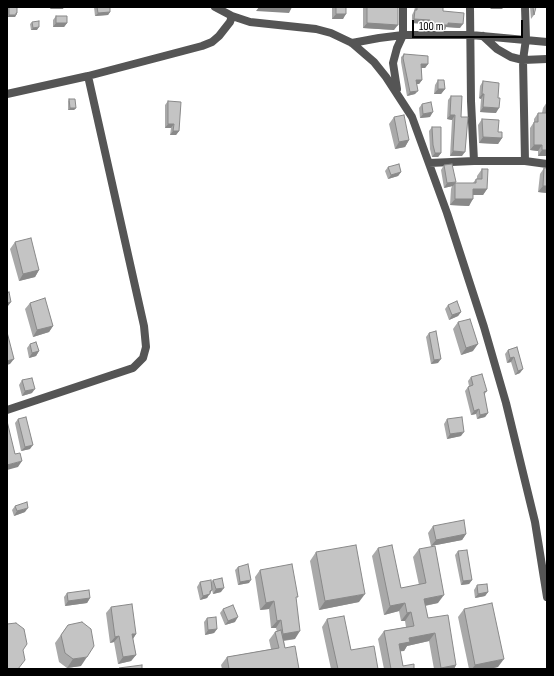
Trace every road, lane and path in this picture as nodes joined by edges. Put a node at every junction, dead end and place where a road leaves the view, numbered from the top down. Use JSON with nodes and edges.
{"nodes":[{"id":1,"x":215,"y":7,"type":"edge"},
{"id":2,"x":403,"y":7,"type":"edge"},
{"id":3,"x":470,"y":7,"type":"edge"},
{"id":4,"x":525,"y":7,"type":"edge"},
{"id":5,"x":232,"y":16,"type":"junction"},
{"id":6,"x":403,"y":35,"type":"junction"},
{"id":7,"x":471,"y":35,"type":"junction"},
{"id":8,"x":483,"y":36,"type":"junction"},
{"id":9,"x":526,"y":40,"type":"junction"},
{"id":10,"x":547,"y":42,"type":"edge"},
{"id":11,"x":352,"y":43,"type":"junction"},
{"id":12,"x":547,"y":59,"type":"edge"},
{"id":13,"x":524,"y":60,"type":"junction"},
{"id":14,"x":88,"y":76,"type":"junction"},
{"id":15,"x":397,"y":92,"type":"junction"},
{"id":16,"x":7,"y":94,"type":"edge"},
{"id":17,"x":474,"y":160,"type":"junction"},
{"id":18,"x":525,"y":161,"type":"junction"},
{"id":19,"x":429,"y":163,"type":"junction"},
{"id":20,"x":547,"y":164,"type":"edge"},
{"id":21,"x":7,"y":410,"type":"edge"},
{"id":22,"x":547,"y":597,"type":"edge"}],
"edges":[{"from":1,"to":5,"type":"street"},
{"from":2,"to":6,"type":"street"},
{"from":3,"to":7,"type":"street"},
{"from":4,"to":9,"type":"street"},
{"from":5,"to":11,"type":"street"},
{"from":5,"to":14,"type":"street"},
{"from":6,"to":7,"type":"street"},
{"from":6,"to":11,"type":"street"},
{"from":6,"to":15,"type":"street"},
{"from":7,"to":8,"type":"street"},
{"from":7,"to":17,"type":"street"},
{"from":8,"to":9,"type":"street"},
{"from":8,"to":13,"type":"street"},
{"from":9,"to":10,"type":"street"},
{"from":9,"to":13,"type":"street"},
{"from":11,"to":15,"type":"street"},
{"from":12,"to":13,"type":"street"},
{"from":13,"to":18,"type":"street"},
{"from":14,"to":16,"type":"street"},
{"from":14,"to":21,"type":"street"},
{"from":15,"to":19,"type":"street"},
{"from":17,"to":18,"type":"street"},
{"from":17,"to":19,"type":"street"},
{"from":18,"to":20,"type":"street"},
{"from":19,"to":22,"type":"street"}]}
